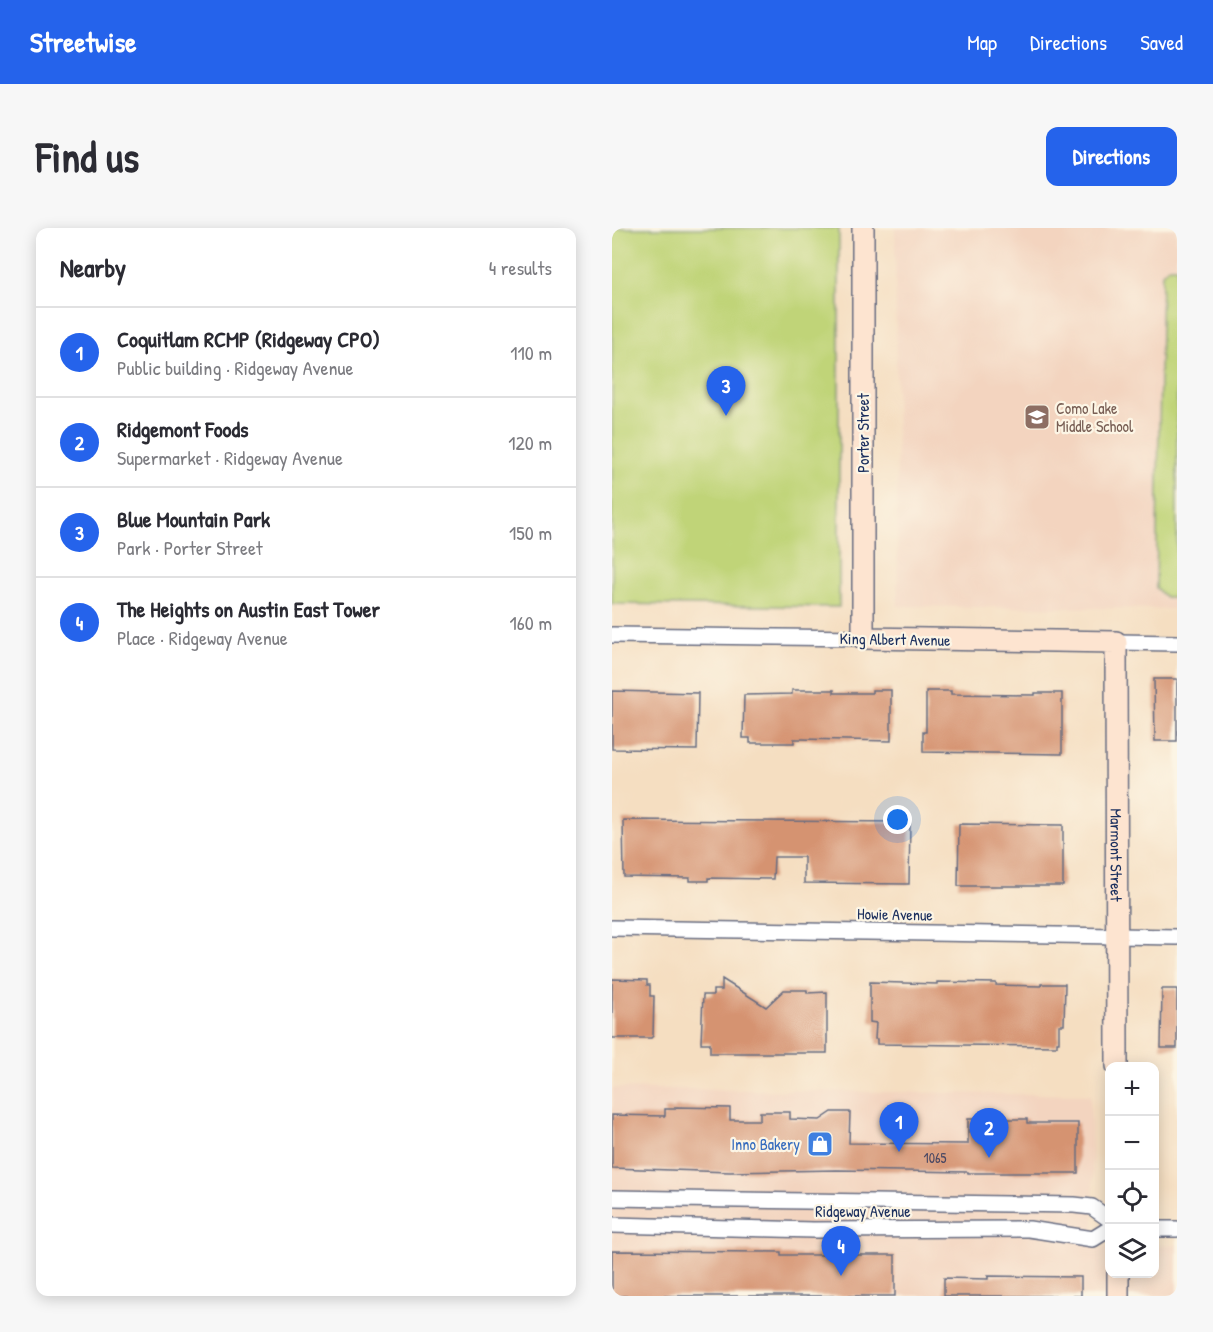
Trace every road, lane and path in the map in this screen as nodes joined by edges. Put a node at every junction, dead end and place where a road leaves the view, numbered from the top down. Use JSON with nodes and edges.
{"nodes":[{"id":1,"x":863,"y":228,"type":"edge"},
{"id":2,"x":612,"y":635,"type":"edge"},
{"id":3,"x":862,"y":638,"type":"junction"},
{"id":4,"x":1116,"y":642,"type":"junction"},
{"id":5,"x":1177,"y":643,"type":"edge"},
{"id":6,"x":612,"y":928,"type":"edge"},
{"id":7,"x":1116,"y":936,"type":"junction"},
{"id":8,"x":1177,"y":937,"type":"edge"},
{"id":9,"x":1117,"y":1062,"type":"edge"},
{"id":10,"x":612,"y":1198,"type":"edge"},
{"id":11,"x":1105,"y":1216,"type":"edge"},
{"id":12,"x":612,"y":1225,"type":"edge"},
{"id":13,"x":1159,"y":1229,"type":"edge"},
{"id":14,"x":1177,"y":1229,"type":"edge"},
{"id":15,"x":1105,"y":1232,"type":"edge"},
{"id":16,"x":1118,"y":1278,"type":"edge"},
{"id":17,"x":1118,"y":1296,"type":"edge"}],
"edges":[{"from":1,"to":3,"type":"street","name":"Porter Street"},
{"from":2,"to":3,"type":"street","name":"King Albert Avenue"},
{"from":3,"to":4,"type":"street","name":"King Albert Avenue"},
{"from":4,"to":5,"type":"street","name":"King Albert Avenue"},
{"from":4,"to":7,"type":"street","name":"Marmont Street"},
{"from":6,"to":7,"type":"street","name":"Howie Avenue"},
{"from":7,"to":8,"type":"street","name":"Howie Avenue"},
{"from":7,"to":9,"type":"street","name":"Marmont Street"},
{"from":10,"to":11,"type":"street","name":"Ridgeway Avenue"},
{"from":12,"to":15,"type":"street","name":"Ridgeway Avenue"},
{"from":13,"to":14,"type":"street"},
{"from":16,"to":17,"type":"street"}]}
